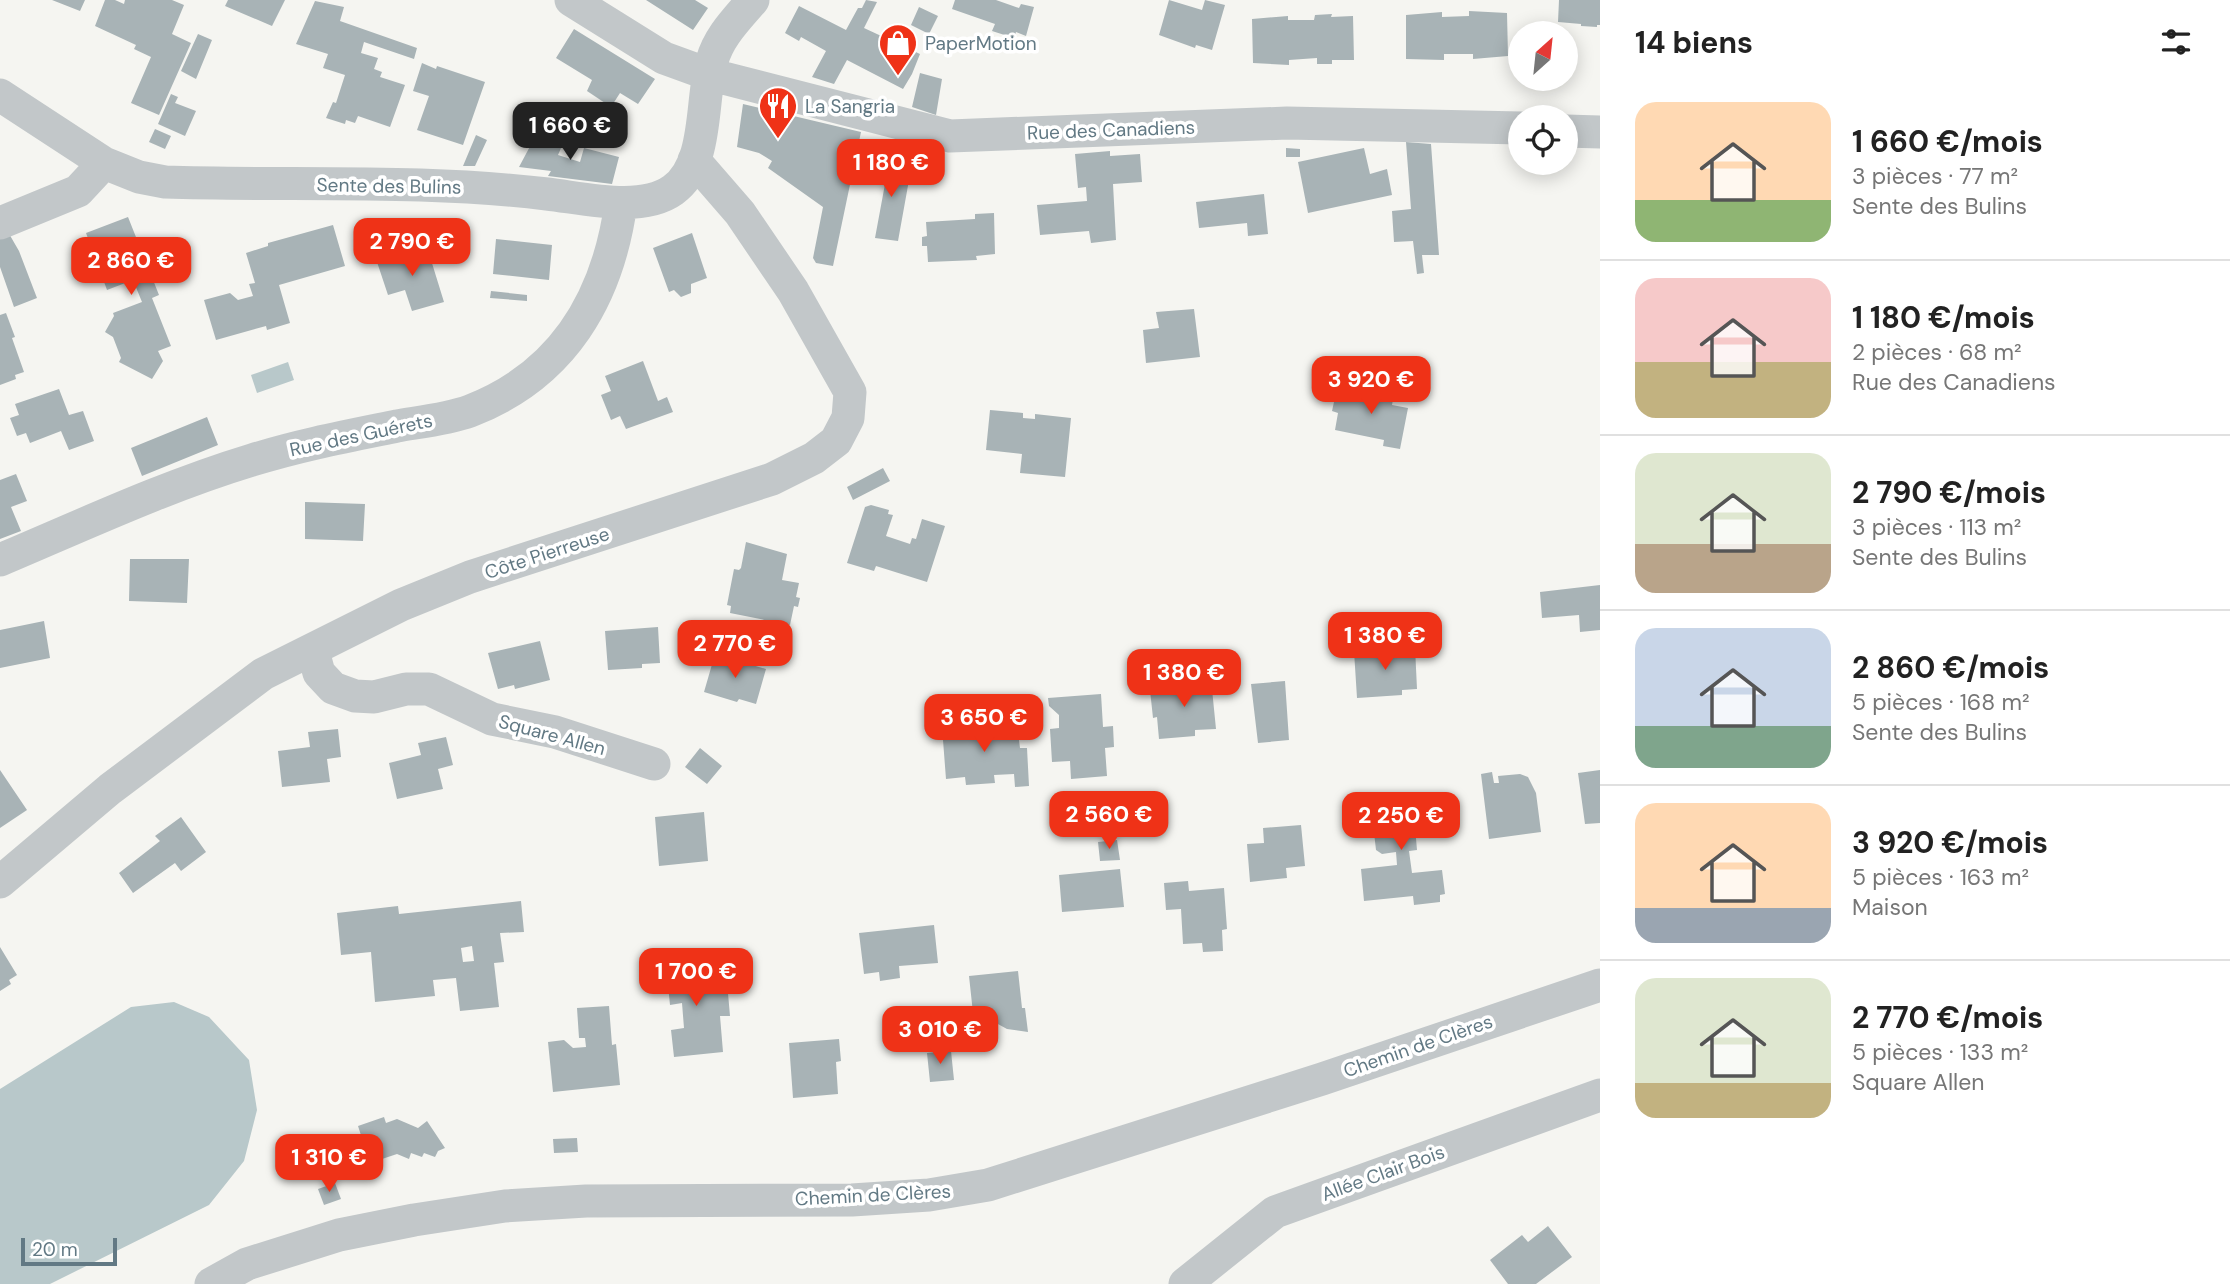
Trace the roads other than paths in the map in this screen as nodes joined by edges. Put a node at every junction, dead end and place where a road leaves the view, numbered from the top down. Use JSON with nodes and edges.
{"nodes":[{"id":1,"x":570,"y":0,"type":"edge"},
{"id":2,"x":753,"y":0,"type":"edge"},
{"id":3,"x":708,"y":74,"type":"junction"},
{"id":4,"x":0,"y":95,"type":"edge"},
{"id":5,"x":1508,"y":128,"type":"edge"},
{"id":6,"x":1578,"y":131,"type":"edge"},
{"id":7,"x":1600,"y":132,"type":"edge"},
{"id":8,"x":694,"y":160,"type":"junction"},
{"id":9,"x":104,"y":163,"type":"junction"},
{"id":10,"x":621,"y":203,"type":"junction"},
{"id":11,"x":0,"y":223,"type":"edge"},
{"id":12,"x":0,"y":560,"type":"edge"},
{"id":13,"x":313,"y":651,"type":"junction"},
{"id":14,"x":654,"y":764,"type":"dead end"},
{"id":15,"x":0,"y":882,"type":"edge"},
{"id":16,"x":1600,"y":985,"type":"edge"},
{"id":17,"x":1600,"y":1095,"type":"edge"},
{"id":18,"x":211,"y":1284,"type":"edge"},
{"id":19,"x":1185,"y":1284,"type":"edge"}],
"edges":[{"from":1,"to":3,"type":"street","name":"Rue des Canadiens"},
{"from":2,"to":3,"type":"street","name":"Sente des Bulins"},
{"from":3,"to":5,"type":"street","name":"Rue des Canadiens"},
{"from":3,"to":8,"type":"street","name":"Sente des Bulins"},
{"from":4,"to":9,"type":"street","name":"Sente des Bulins"},
{"from":6,"to":7,"type":"street"},
{"from":8,"to":10,"type":"street","name":"Sente des Bulins"},
{"from":8,"to":13,"type":"street","name":"Côte Pierreuse"},
{"from":9,"to":10,"type":"street","name":"Sente des Bulins"},
{"from":9,"to":11,"type":"street"},
{"from":10,"to":12,"type":"street","name":"Rue des Guérets"},
{"from":13,"to":14,"type":"street","name":"Square Allen"},
{"from":13,"to":15,"type":"street","name":"Côte Pierreuse"},
{"from":16,"to":18,"type":"street","name":"Chemin de Clères"},
{"from":17,"to":19,"type":"street","name":"Allée Clair Bois"}]}
